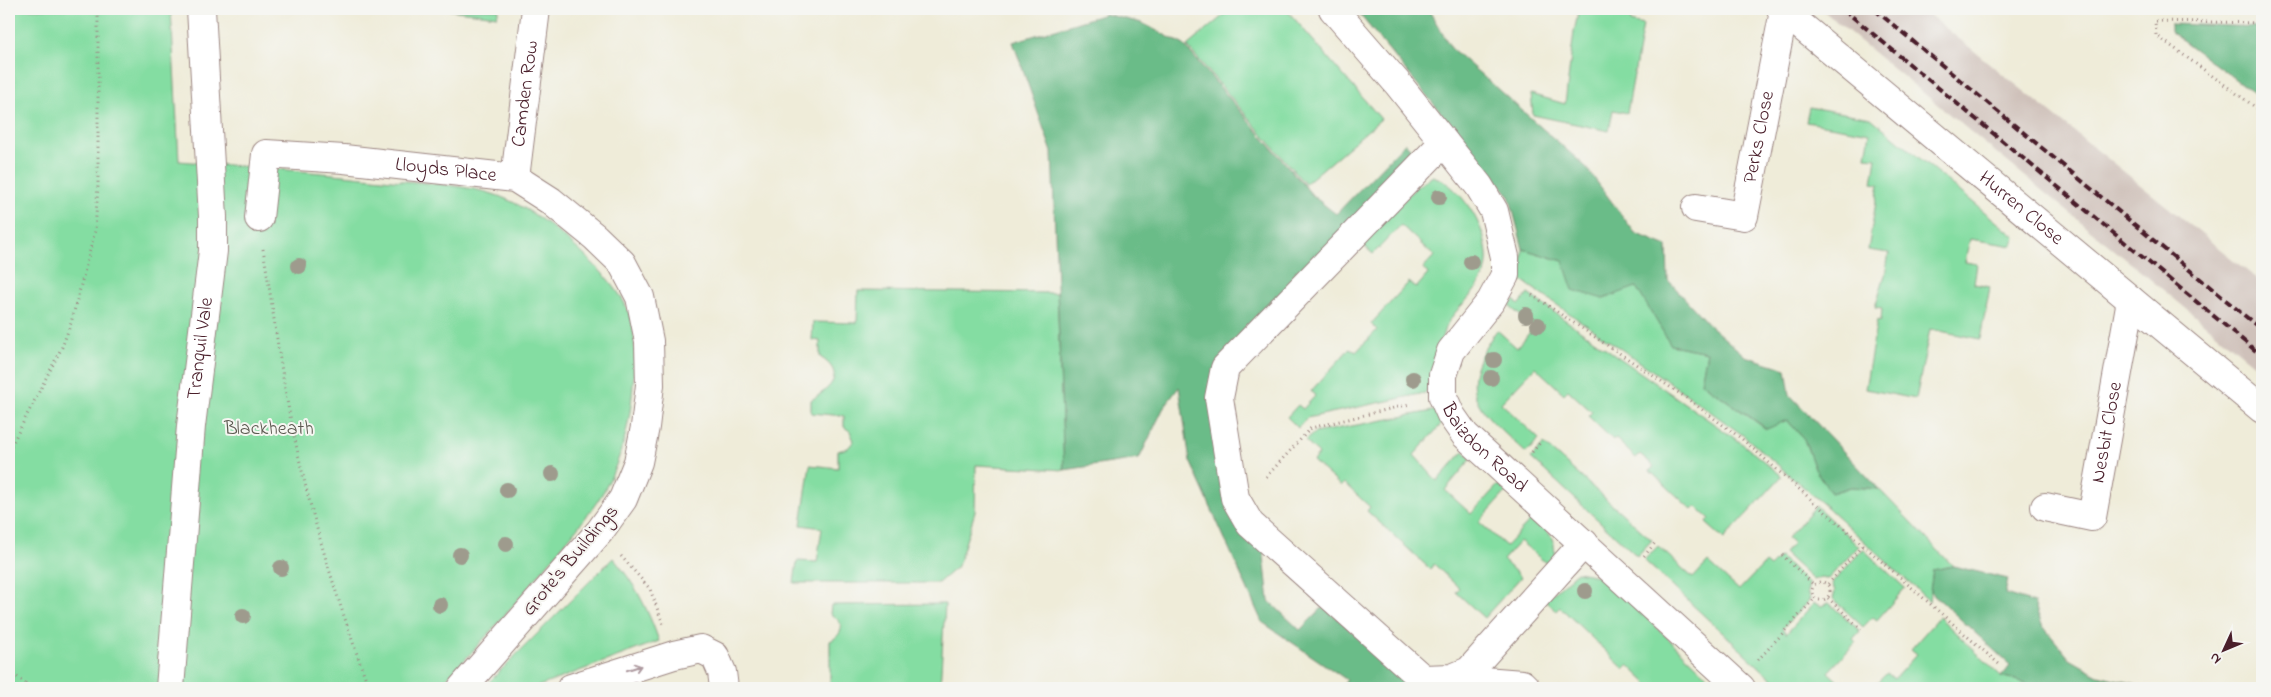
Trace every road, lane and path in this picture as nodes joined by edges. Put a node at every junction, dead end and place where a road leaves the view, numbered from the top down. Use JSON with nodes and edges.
{"nodes":[{"id":1,"x":98,"y":9,"type":"edge"},
{"id":2,"x":201,"y":9,"type":"edge"},
{"id":3,"x":536,"y":9,"type":"edge"},
{"id":4,"x":1333,"y":9,"type":"edge"},
{"id":5,"x":1782,"y":10,"type":"edge"},
{"id":6,"x":2262,"y":23,"type":"edge"},
{"id":7,"x":2262,"y":112,"type":"edge"},
{"id":8,"x":1444,"y":142,"type":"junction"},
{"id":9,"x":514,"y":178,"type":"junction"},
{"id":10,"x":1696,"y":208,"type":"dead end"},
{"id":11,"x":259,"y":218,"type":"joint"},
{"id":12,"x":1505,"y":275,"type":"junction"},
{"id":13,"x":640,"y":297,"type":"joint"},
{"id":14,"x":2131,"y":300,"type":"junction"},
{"id":15,"x":1442,"y":397,"type":"junction"},
{"id":16,"x":2262,"y":409,"type":"edge"},
{"id":17,"x":9,"y":450,"type":"edge"},
{"id":18,"x":1240,"y":506,"type":"junction"},
{"id":19,"x":2044,"y":507,"type":"dead end"},
{"id":20,"x":600,"y":531,"type":"junction"},
{"id":21,"x":1584,"y":543,"type":"junction"},
{"id":22,"x":1863,"y":546,"type":"junction"},
{"id":23,"x":1782,"y":555,"type":"dead end"},
{"id":24,"x":1828,"y":584,"type":"junction"},
{"id":25,"x":1814,"y":585,"type":"junction"},
{"id":26,"x":1815,"y":598,"type":"junction"},
{"id":27,"x":1828,"y":598,"type":"junction"},
{"id":28,"x":1862,"y":629,"type":"dead end"},
{"id":29,"x":665,"y":630,"type":"dead end"},
{"id":30,"x":1756,"y":663,"type":"dead end"},
{"id":31,"x":2000,"y":665,"type":"dead end"},
{"id":32,"x":9,"y":671,"type":"edge"},
{"id":33,"x":1469,"y":671,"type":"junction"},
{"id":34,"x":32,"y":688,"type":"edge"},
{"id":35,"x":170,"y":688,"type":"edge"},
{"id":36,"x":369,"y":688,"type":"edge"},
{"id":37,"x":462,"y":688,"type":"edge"},
{"id":38,"x":571,"y":688,"type":"edge"},
{"id":39,"x":724,"y":688,"type":"edge"},
{"id":40,"x":1526,"y":688,"type":"edge"},
{"id":41,"x":1741,"y":688,"type":"edge"}],
"edges":[{"from":1,"to":17,"type":"path"},
{"from":2,"to":35,"type":"street","name":"Tranquil Vale"},
{"from":3,"to":9,"type":"street","name":"Camden Row"},
{"from":4,"to":8,"type":"street"},
{"from":5,"to":10,"type":"street","name":"Perks Close"},
{"from":5,"to":14,"type":"street","name":"Hurren Close"},
{"from":6,"to":7,"type":"path"},
{"from":8,"to":12,"type":"street"},
{"from":8,"to":18,"type":"street"},
{"from":9,"to":11,"type":"street","name":"Lloyds Place"},
{"from":9,"to":13,"type":"street","name":"Lloyds Place"},
{"from":11,"to":36,"type":"path"},
{"from":12,"to":15,"type":"street","name":"Baizdon Road"},
{"from":12,"to":22,"type":"path"},
{"from":13,"to":20,"type":"street","name":"Grote's Buildings"},
{"from":14,"to":16,"type":"street","name":"Hurren Close"},
{"from":14,"to":19,"type":"street","name":"Nesbit Close"},
{"from":15,"to":18,"type":"path"},
{"from":15,"to":21,"type":"street","name":"Baizdon Road"},
{"from":18,"to":33,"type":"street"},
{"from":20,"to":29,"type":"path"},
{"from":20,"to":37,"type":"street","name":"Grote's Buildings"},
{"from":21,"to":33,"type":"street"},
{"from":21,"to":41,"type":"street","name":"Baizdon Road"},
{"from":22,"to":24,"type":"path"},
{"from":22,"to":31,"type":"path"},
{"from":23,"to":25,"type":"path"},
{"from":24,"to":25,"type":"path"},
{"from":24,"to":27,"type":"path"},
{"from":25,"to":26,"type":"path"},
{"from":26,"to":27,"type":"path"},
{"from":26,"to":30,"type":"path"},
{"from":27,"to":28,"type":"path"},
{"from":32,"to":34,"type":"path"},
{"from":33,"to":40,"type":"street"},
{"from":38,"to":39,"type":"street","one_way":true}]}
